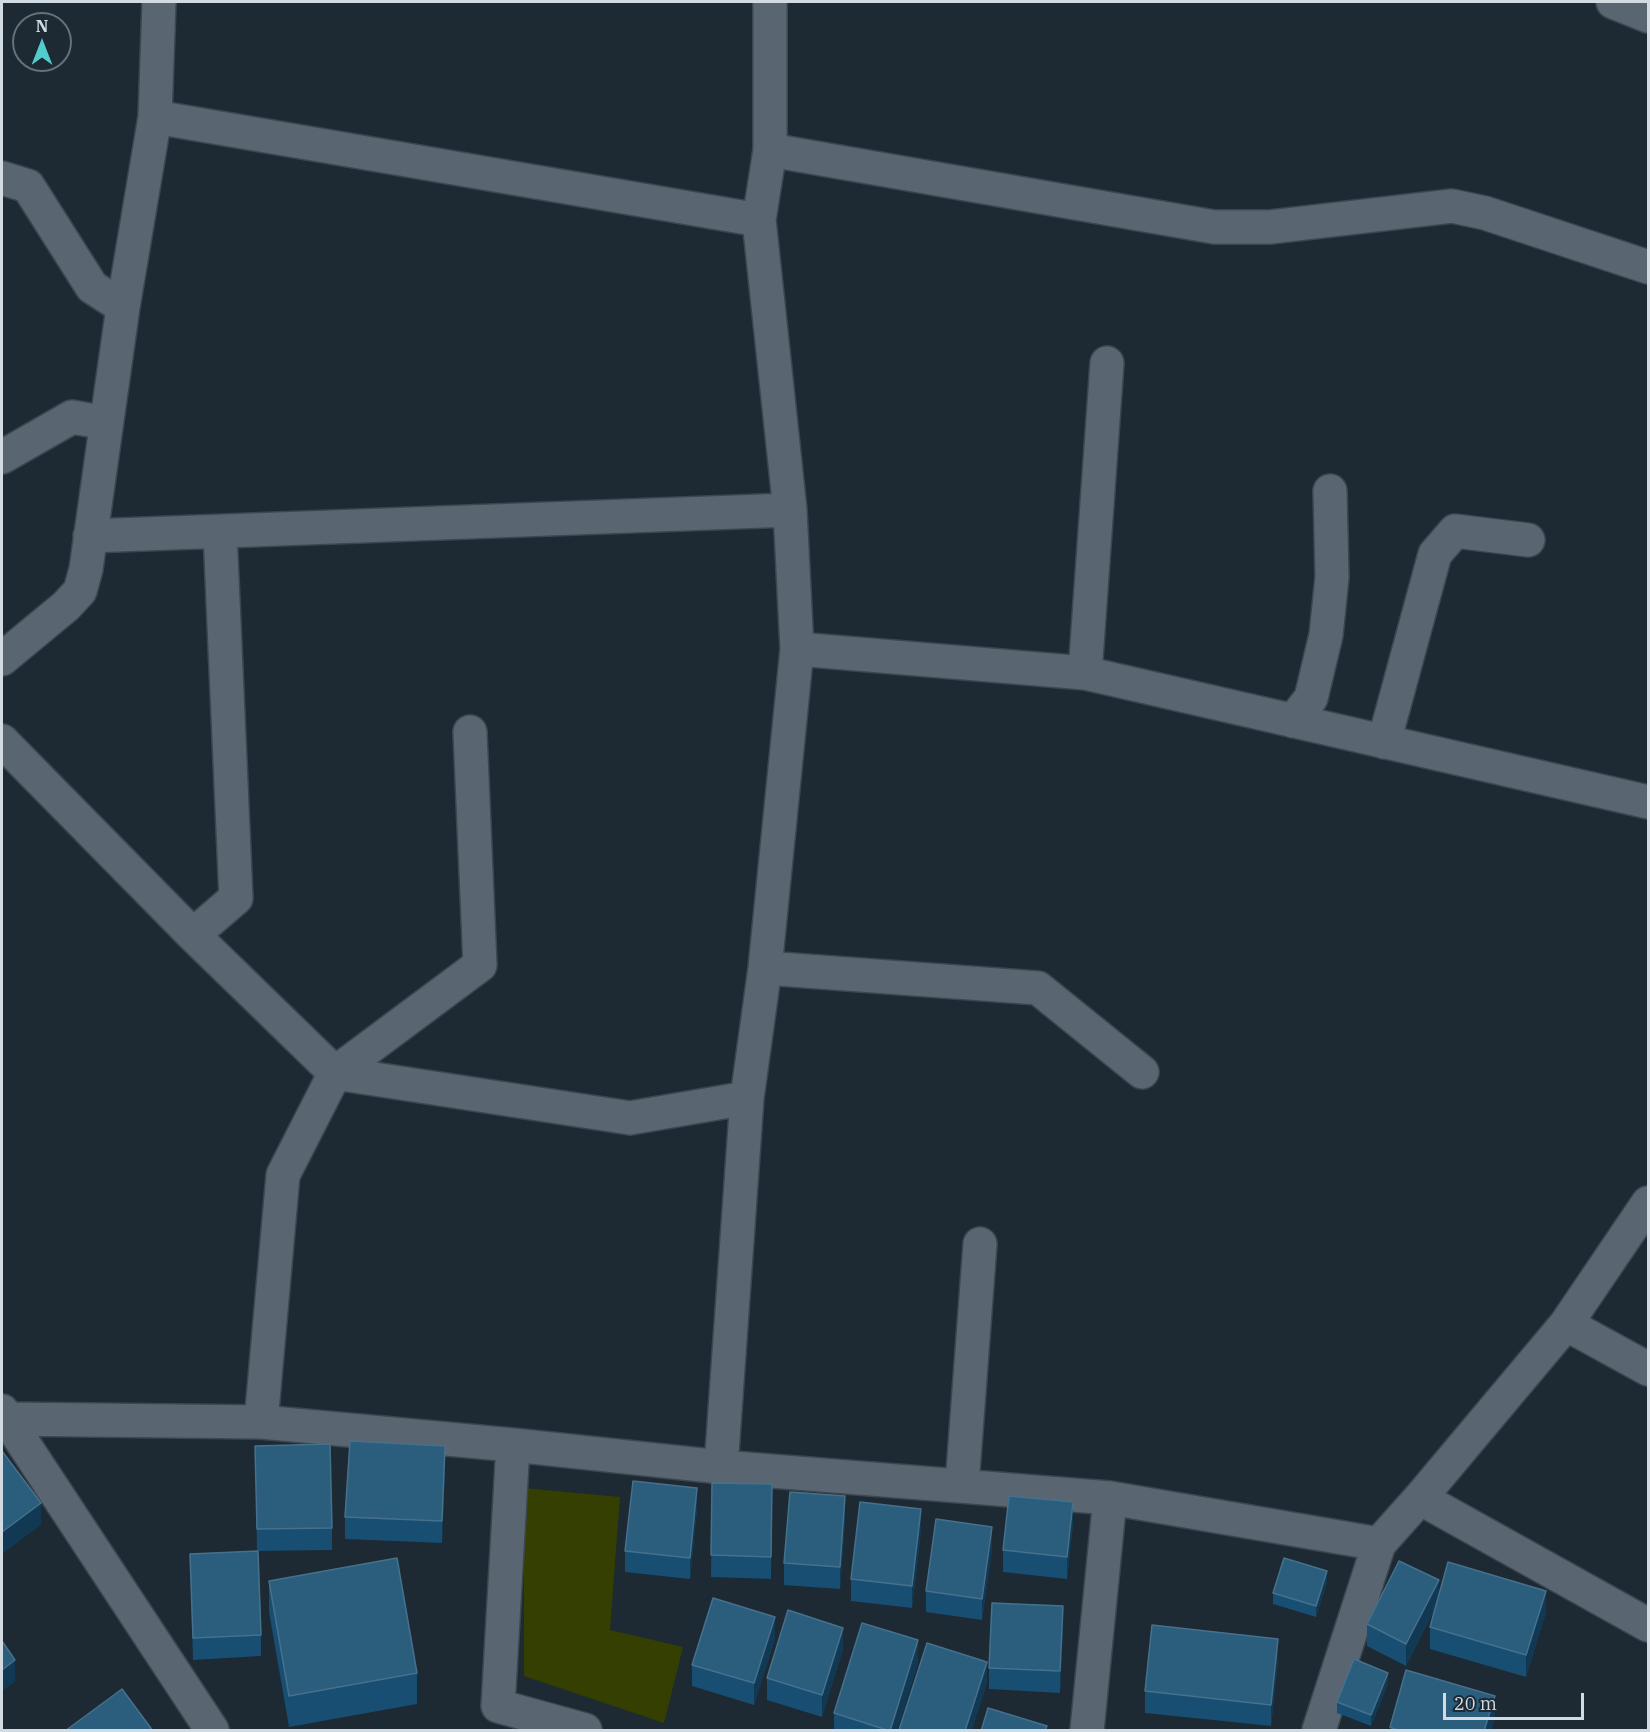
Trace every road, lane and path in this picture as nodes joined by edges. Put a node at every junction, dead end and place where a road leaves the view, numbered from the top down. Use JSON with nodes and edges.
{"nodes":[{"id":1,"x":159,"y":2,"type":"edge"},
{"id":2,"x":770,"y":2,"type":"edge"},
{"id":3,"x":1613,"y":2,"type":"edge"},
{"id":4,"x":1648,"y":16,"type":"edge"},
{"id":5,"x":155,"y":117,"type":"junction"},
{"id":6,"x":770,"y":150,"type":"junction"},
{"id":7,"x":2,"y":178,"type":"edge"},
{"id":8,"x":759,"y":220,"type":"junction"},
{"id":9,"x":1648,"y":267,"type":"edge"},
{"id":10,"x":123,"y":307,"type":"junction"},
{"id":11,"x":1107,"y":363,"type":"dead end"},
{"id":12,"x":106,"y":423,"type":"junction"},
{"id":13,"x":2,"y":457,"type":"edge"},
{"id":14,"x":1330,"y":491,"type":"dead end"},
{"id":15,"x":790,"y":510,"type":"junction"},
{"id":16,"x":220,"y":532,"type":"junction"},
{"id":17,"x":90,"y":536,"type":"junction"},
{"id":18,"x":1528,"y":540,"type":"dead end"},
{"id":19,"x":797,"y":649,"type":"junction"},
{"id":20,"x":2,"y":659,"type":"edge"},
{"id":21,"x":1085,"y":673,"type":"junction"},
{"id":22,"x":1293,"y":721,"type":"junction"},
{"id":23,"x":470,"y":732,"type":"dead end"},
{"id":24,"x":2,"y":741,"type":"edge"},
{"id":25,"x":1384,"y":741,"type":"junction"},
{"id":26,"x":1648,"y":802,"type":"edge"},
{"id":27,"x":193,"y":935,"type":"junction"},
{"id":28,"x":765,"y":968,"type":"junction"},
{"id":29,"x":1142,"y":1072,"type":"dead end"},
{"id":30,"x":335,"y":1073,"type":"junction"},
{"id":31,"x":747,"y":1098,"type":"junction"},
{"id":32,"x":1648,"y":1203,"type":"edge"},
{"id":33,"x":980,"y":1244,"type":"dead end"},
{"id":34,"x":1566,"y":1324,"type":"junction"},
{"id":35,"x":1648,"y":1369,"type":"edge"},
{"id":36,"x":3,"y":1417,"type":"edge"},
{"id":37,"x":261,"y":1422,"type":"junction"},
{"id":38,"x":513,"y":1445,"type":"junction"},
{"id":39,"x":721,"y":1467,"type":"junction"},
{"id":40,"x":962,"y":1485,"type":"junction"},
{"id":41,"x":1110,"y":1498,"type":"junction"},
{"id":42,"x":1420,"y":1498,"type":"junction"},
{"id":43,"x":1379,"y":1544,"type":"junction"},
{"id":44,"x":1648,"y":1624,"type":"edge"},
{"id":45,"x":212,"y":1731,"type":"edge"},
{"id":46,"x":585,"y":1731,"type":"edge"},
{"id":47,"x":1087,"y":1731,"type":"edge"},
{"id":48,"x":1318,"y":1731,"type":"edge"}],
"edges":[{"from":1,"to":5,"type":"street"},
{"from":2,"to":6,"type":"street"},
{"from":3,"to":4,"type":"street"},
{"from":5,"to":8,"type":"street"},
{"from":5,"to":10,"type":"street"},
{"from":6,"to":8,"type":"street"},
{"from":6,"to":9,"type":"street"},
{"from":7,"to":10,"type":"street"},
{"from":8,"to":15,"type":"street"},
{"from":10,"to":12,"type":"street"},
{"from":11,"to":21,"type":"street"},
{"from":12,"to":13,"type":"street"},
{"from":12,"to":17,"type":"street"},
{"from":14,"to":22,"type":"street"},
{"from":15,"to":16,"type":"street"},
{"from":15,"to":19,"type":"street"},
{"from":16,"to":17,"type":"street"},
{"from":16,"to":27,"type":"street"},
{"from":17,"to":20,"type":"street"},
{"from":18,"to":25,"type":"street"},
{"from":19,"to":21,"type":"street"},
{"from":19,"to":28,"type":"street"},
{"from":21,"to":22,"type":"street"},
{"from":22,"to":25,"type":"street"},
{"from":23,"to":30,"type":"street"},
{"from":24,"to":27,"type":"street"},
{"from":25,"to":26,"type":"street"},
{"from":27,"to":30,"type":"street"},
{"from":28,"to":29,"type":"street"},
{"from":28,"to":31,"type":"street"},
{"from":30,"to":31,"type":"street"},
{"from":30,"to":37,"type":"street"},
{"from":31,"to":39,"type":"street"},
{"from":32,"to":34,"type":"street"},
{"from":33,"to":40,"type":"street"},
{"from":34,"to":35,"type":"street"},
{"from":34,"to":42,"type":"street"},
{"from":36,"to":37,"type":"street"},
{"from":36,"to":45,"type":"street"},
{"from":37,"to":38,"type":"street"},
{"from":38,"to":39,"type":"street"},
{"from":38,"to":46,"type":"street"},
{"from":39,"to":40,"type":"street"},
{"from":40,"to":41,"type":"street"},
{"from":41,"to":43,"type":"street"},
{"from":41,"to":47,"type":"street"},
{"from":42,"to":43,"type":"street"},
{"from":42,"to":44,"type":"street"},
{"from":43,"to":48,"type":"street"}]}
